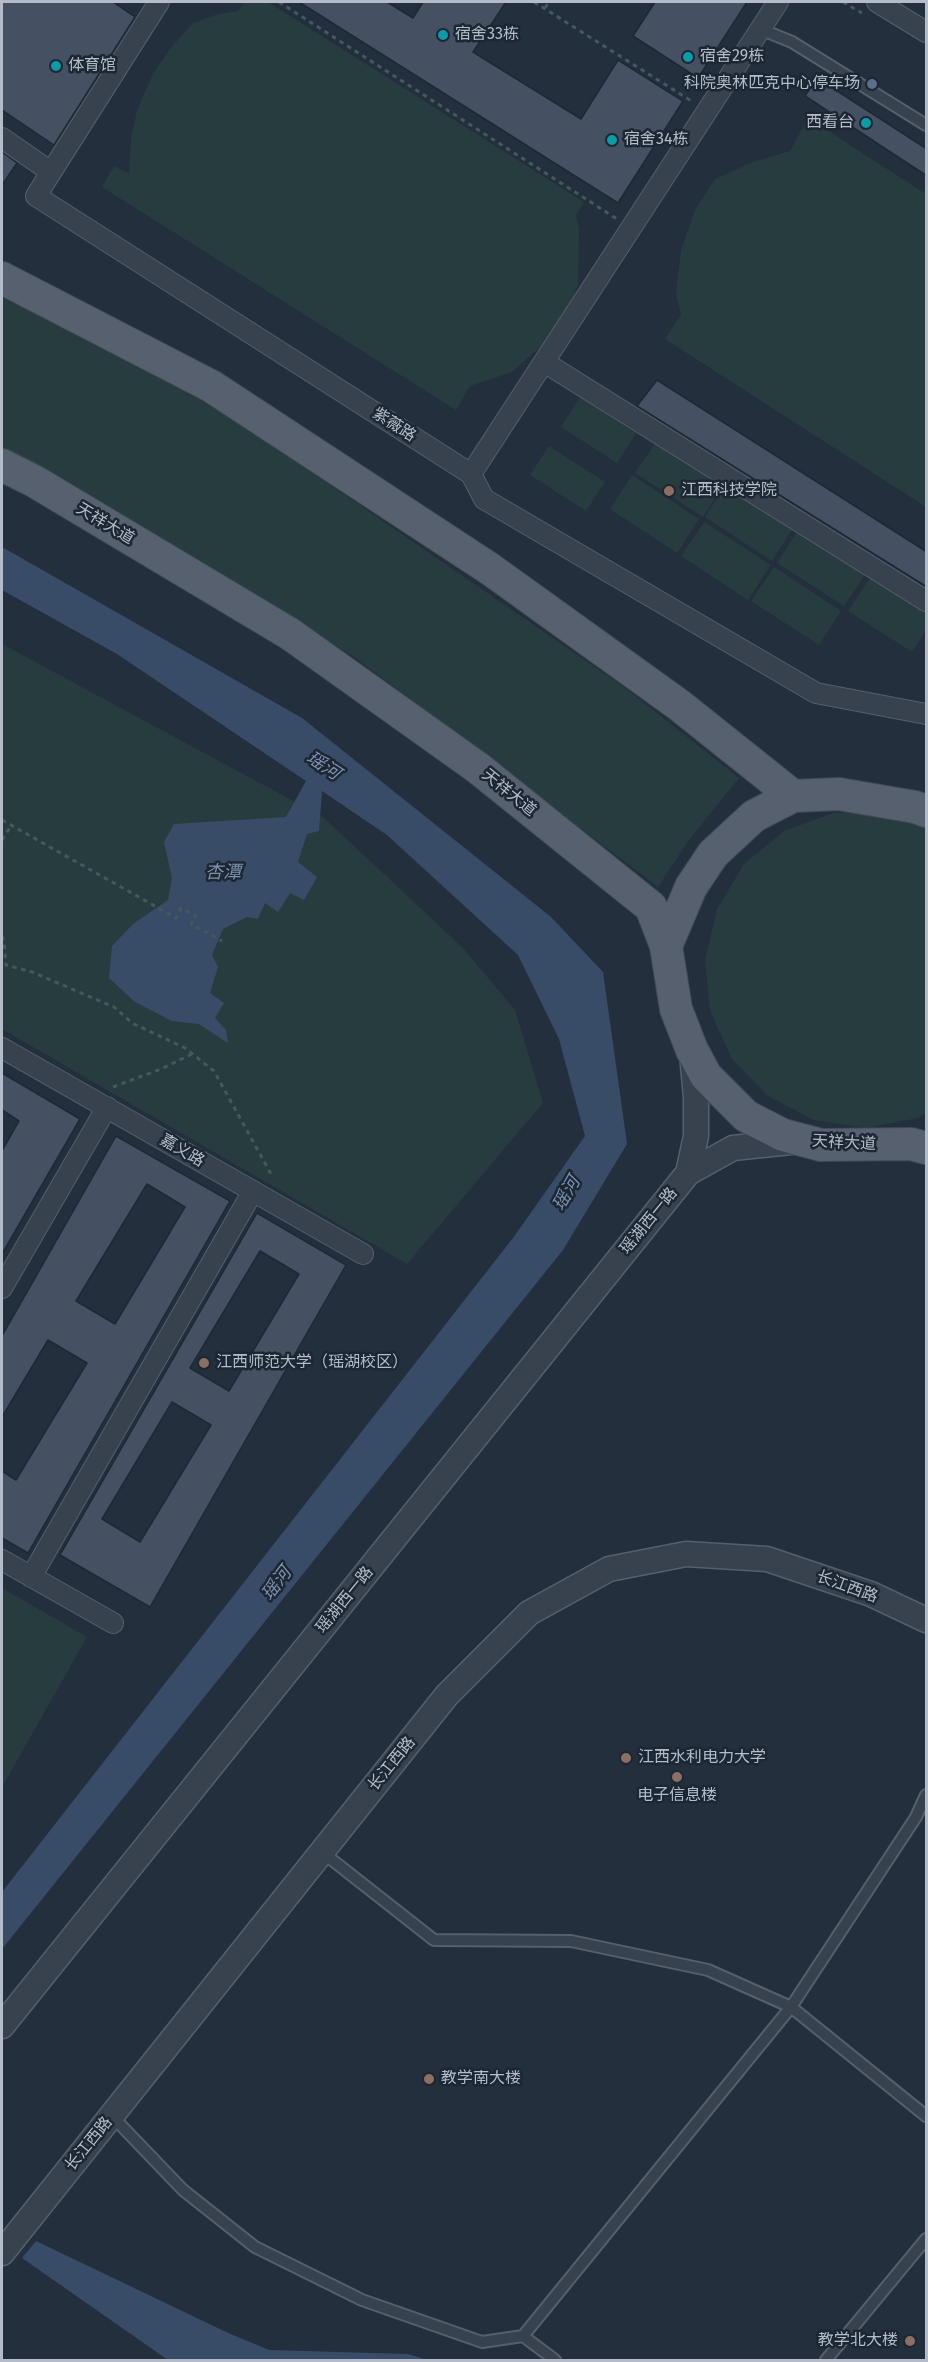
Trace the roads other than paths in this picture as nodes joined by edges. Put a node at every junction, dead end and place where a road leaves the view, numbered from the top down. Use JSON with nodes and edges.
{"nodes":[{"id":1,"x":159,"y":2,"type":"edge"},
{"id":2,"x":778,"y":2,"type":"edge"},
{"id":3,"x":877,"y":2,"type":"edge"},
{"id":4,"x":760,"y":29,"type":"junction"},
{"id":5,"x":927,"y":32,"type":"edge"},
{"id":6,"x":927,"y":125,"type":"edge"},
{"id":7,"x":2,"y":138,"type":"edge"},
{"id":8,"x":51,"y":171,"type":"junction"},
{"id":9,"x":2,"y":278,"type":"edge"},
{"id":10,"x":544,"y":362,"type":"junction"},
{"id":11,"x":2,"y":465,"type":"edge"},
{"id":12,"x":471,"y":474,"type":"junction"},
{"id":13,"x":927,"y":601,"type":"edge"},
{"id":14,"x":927,"y":714,"type":"edge"},
{"id":15,"x":793,"y":796,"type":"junction"},
{"id":16,"x":923,"y":808,"type":"edge"},
{"id":17,"x":666,"y":946,"type":"junction"},
{"id":18,"x":2,"y":1048,"type":"edge"},
{"id":19,"x":692,"y":1050,"type":"junction"},
{"id":20,"x":106,"y":1107,"type":"junction"},
{"id":21,"x":804,"y":1140,"type":"junction"},
{"id":22,"x":921,"y":1144,"type":"edge"},
{"id":23,"x":688,"y":1173,"type":"junction"},
{"id":24,"x":254,"y":1191,"type":"junction"},
{"id":25,"x":363,"y":1254,"type":"dead end"},
{"id":26,"x":2,"y":1288,"type":"edge"},
{"id":27,"x":2,"y":1560,"type":"edge"},
{"id":28,"x":31,"y":1577,"type":"junction"},
{"id":29,"x":927,"y":1620,"type":"edge"},
{"id":30,"x":113,"y":1623,"type":"dead end"},
{"id":31,"x":927,"y":1795,"type":"edge"},
{"id":32,"x":322,"y":1852,"type":"junction"},
{"id":33,"x":791,"y":2007,"type":"junction"},
{"id":34,"x":2,"y":2026,"type":"edge"},
{"id":35,"x":112,"y":2116,"type":"junction"},
{"id":36,"x":927,"y":2116,"type":"edge"},
{"id":37,"x":927,"y":2238,"type":"edge"},
{"id":38,"x":2,"y":2253,"type":"edge"},
{"id":39,"x":523,"y":2336,"type":"junction"},
{"id":40,"x":555,"y":2361,"type":"edge"},
{"id":41,"x":826,"y":2361,"type":"edge"}],
"edges":[{"from":1,"to":8,"type":"street","name":"紫薇路"},
{"from":2,"to":4,"type":"street"},
{"from":3,"to":5,"type":"street"},
{"from":4,"to":6,"type":"lane"},
{"from":4,"to":10,"type":"street"},
{"from":7,"to":8,"type":"street"},
{"from":8,"to":12,"type":"street","name":"紫薇路"},
{"from":9,"to":15,"type":"main road"},
{"from":10,"to":12,"type":"street"},
{"from":10,"to":13,"type":"street"},
{"from":11,"to":17,"type":"main road","name":"天祥大道"},
{"from":12,"to":14,"type":"street"},
{"from":15,"to":16,"type":"main road"},
{"from":15,"to":17,"type":"main road"},
{"from":17,"to":19,"type":"main road","name":"天祥大道"},
{"from":18,"to":20,"type":"street","name":"嘉义路"},
{"from":19,"to":21,"type":"main road","name":"天祥大道"},
{"from":19,"to":23,"type":"street"},
{"from":20,"to":24,"type":"street","name":"嘉义路"},
{"from":20,"to":26,"type":"street"},
{"from":21,"to":22,"type":"main road","name":"天祥大道"},
{"from":21,"to":23,"type":"street"},
{"from":23,"to":34,"type":"street","name":"瑶湖西一路"},
{"from":24,"to":25,"type":"street","name":"嘉义路"},
{"from":24,"to":28,"type":"street"},
{"from":27,"to":28,"type":"street"},
{"from":28,"to":30,"type":"street"},
{"from":29,"to":32,"type":"street","name":"长江西路"},
{"from":31,"to":33,"type":"lane"},
{"from":32,"to":33,"type":"lane"},
{"from":32,"to":35,"type":"street","name":"长江西路"},
{"from":33,"to":36,"type":"lane"},
{"from":33,"to":39,"type":"lane"},
{"from":35,"to":38,"type":"street","name":"长江西路"},
{"from":35,"to":39,"type":"lane"},
{"from":37,"to":41,"type":"lane"},
{"from":39,"to":40,"type":"lane"}]}
